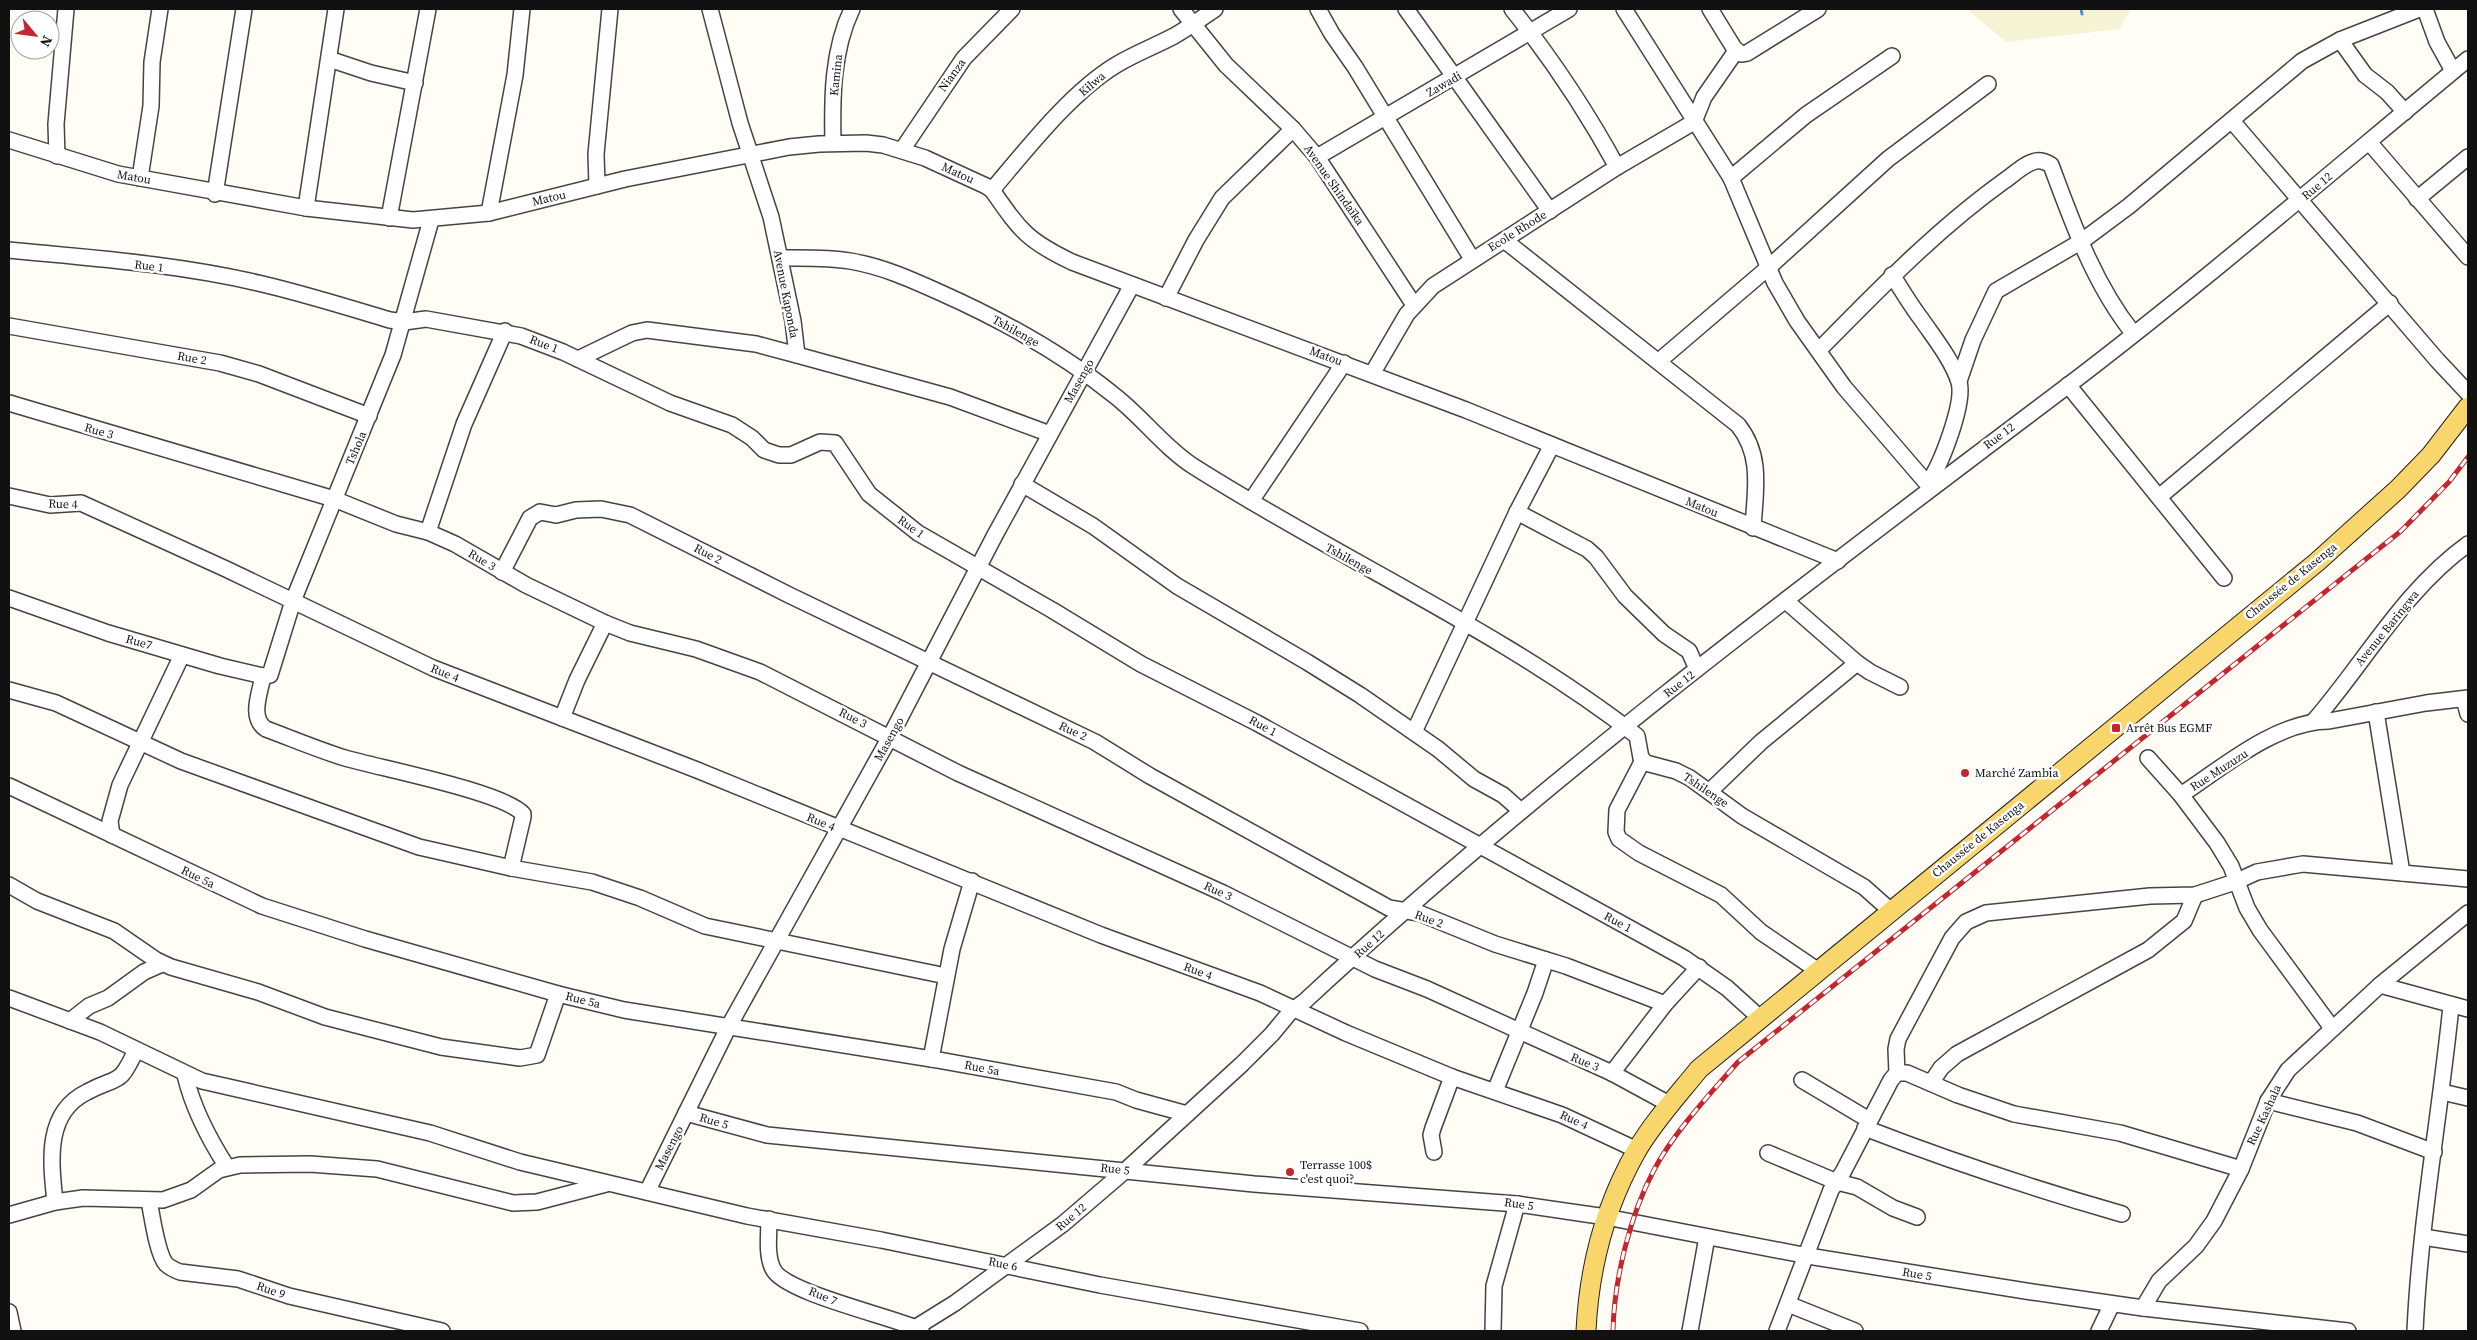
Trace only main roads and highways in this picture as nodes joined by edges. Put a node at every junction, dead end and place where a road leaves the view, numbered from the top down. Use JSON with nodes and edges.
{"nodes":[{"id":1,"x":2468,"y":407,"type":"edge"},
{"id":2,"x":1586,"y":1331,"type":"edge"}],
"edges":[{"from":1,"to":2,"type":"main road","name":"Chaussée de Kasenga"}]}
